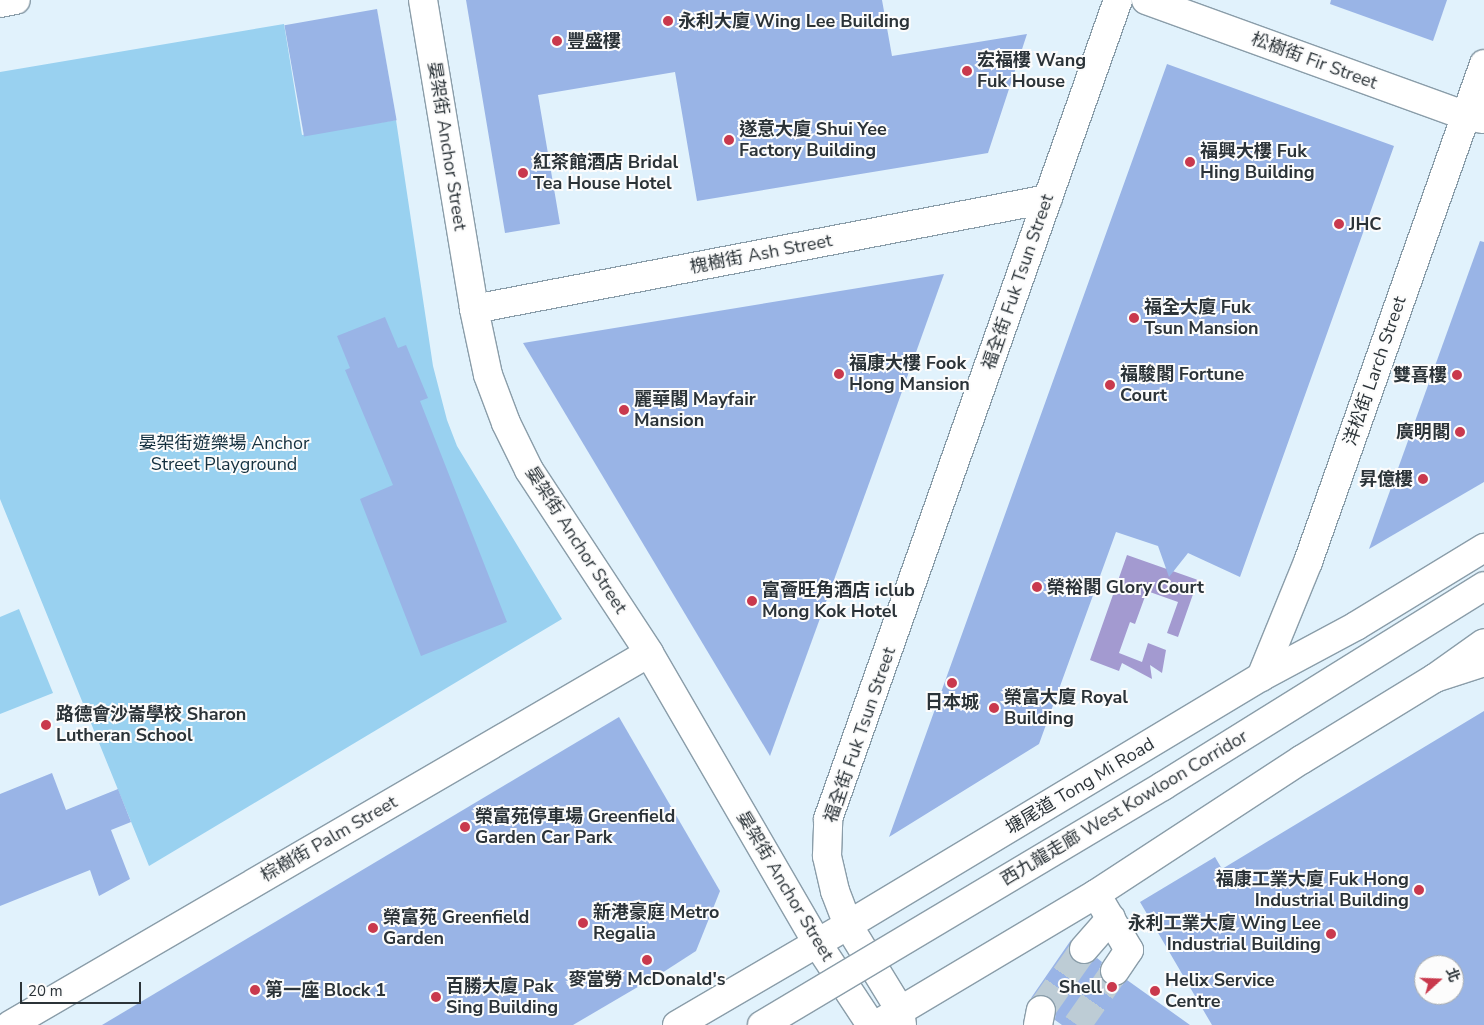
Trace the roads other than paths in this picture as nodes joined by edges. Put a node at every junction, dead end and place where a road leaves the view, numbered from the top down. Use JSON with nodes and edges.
{"nodes":[{"id":1,"x":16,"y":0,"type":"edge"},
{"id":2,"x":423,"y":0,"type":"edge"},
{"id":3,"x":1118,"y":0,"type":"edge"},
{"id":4,"x":1146,"y":0,"type":"edge"},
{"id":5,"x":0,"y":2,"type":"edge"},
{"id":6,"x":1484,"y":64,"type":"edge"},
{"id":7,"x":1475,"y":117,"type":"edge"},
{"id":8,"x":1048,"y":199,"type":"junction"},
{"id":9,"x":474,"y":309,"type":"junction"},
{"id":10,"x":1484,"y":548,"type":"edge"},
{"id":11,"x":1484,"y":586,"type":"edge"},
{"id":12,"x":1484,"y":643,"type":"edge"},
{"id":13,"x":649,"y":653,"type":"junction"},
{"id":14,"x":1484,"y":662,"type":"edge"},
{"id":15,"x":1261,"y":677,"type":"junction"},
{"id":16,"x":1435,"y":678,"type":"junction"},
{"id":17,"x":1096,"y":894,"type":"junction"},
{"id":18,"x":1110,"y":918,"type":"junction"},
{"id":19,"x":848,"y":925,"type":"junction"},
{"id":20,"x":817,"y":943,"type":"junction"},
{"id":21,"x":1084,"y":949,"type":"tunnel mouth"},
{"id":22,"x":1115,"y":971,"type":"tunnel mouth"},
{"id":23,"x":901,"y":1018,"type":"edge"},
{"id":24,"x":10,"y":1025,"type":"edge"},
{"id":25,"x":676,"y":1025,"type":"edge"},
{"id":26,"x":762,"y":1025,"type":"edge"},
{"id":27,"x":871,"y":1025,"type":"edge"},
{"id":28,"x":876,"y":1025,"type":"edge"}],
"edges":[{"from":1,"to":5,"type":"main road"},
{"from":2,"to":9,"type":"main road","name":"晏架街 Anchor Street"},
{"from":3,"to":8,"type":"main road","name":"福全街 Fuk Tsun Street"},
{"from":4,"to":7,"type":"main road","name":"松樹街 Fir Street"},
{"from":6,"to":7,"type":"main road","name":"洋松街 Larch Street"},
{"from":7,"to":15,"type":"main road","name":"洋松街 Larch Street"},
{"from":8,"to":9,"type":"main road","name":"槐樹街 Ash Street"},
{"from":8,"to":19,"type":"main road","name":"福全街 Fuk Tsun Street"},
{"from":9,"to":13,"type":"main road","name":"晏架街 Anchor Street"},
{"from":10,"to":15,"type":"main road","name":"塘尾道 Tong Mi Road"},
{"from":11,"to":26,"type":"main road","name":"西九龍走廊 West Kowloon Corridor","bridge":true},
{"from":12,"to":16,"type":"main road"},
{"from":13,"to":20,"type":"main road","name":"晏架街 Anchor Street"},
{"from":13,"to":24,"type":"main road","name":"棕樹街 Palm Street"},
{"from":14,"to":16,"type":"main road"},
{"from":15,"to":19,"type":"main road","name":"塘尾道 Tong Mi Road"},
{"from":16,"to":17,"type":"main road"},
{"from":17,"to":18,"type":"main road"},
{"from":17,"to":23,"type":"main road"},
{"from":18,"to":21,"type":"main road"},
{"from":18,"to":22,"type":"main road"},
{"from":19,"to":20,"type":"main road","name":"塘尾道 Tong Mi Road"},
{"from":19,"to":23,"type":"main road","name":"福全街 Fuk Tsun Street"},
{"from":20,"to":25,"type":"main road","name":"塘尾道 Tong Mi Road"},
{"from":20,"to":27,"type":"main road","name":"晏架街 Anchor Street"},
{"from":23,"to":28,"type":"main road"}]}
